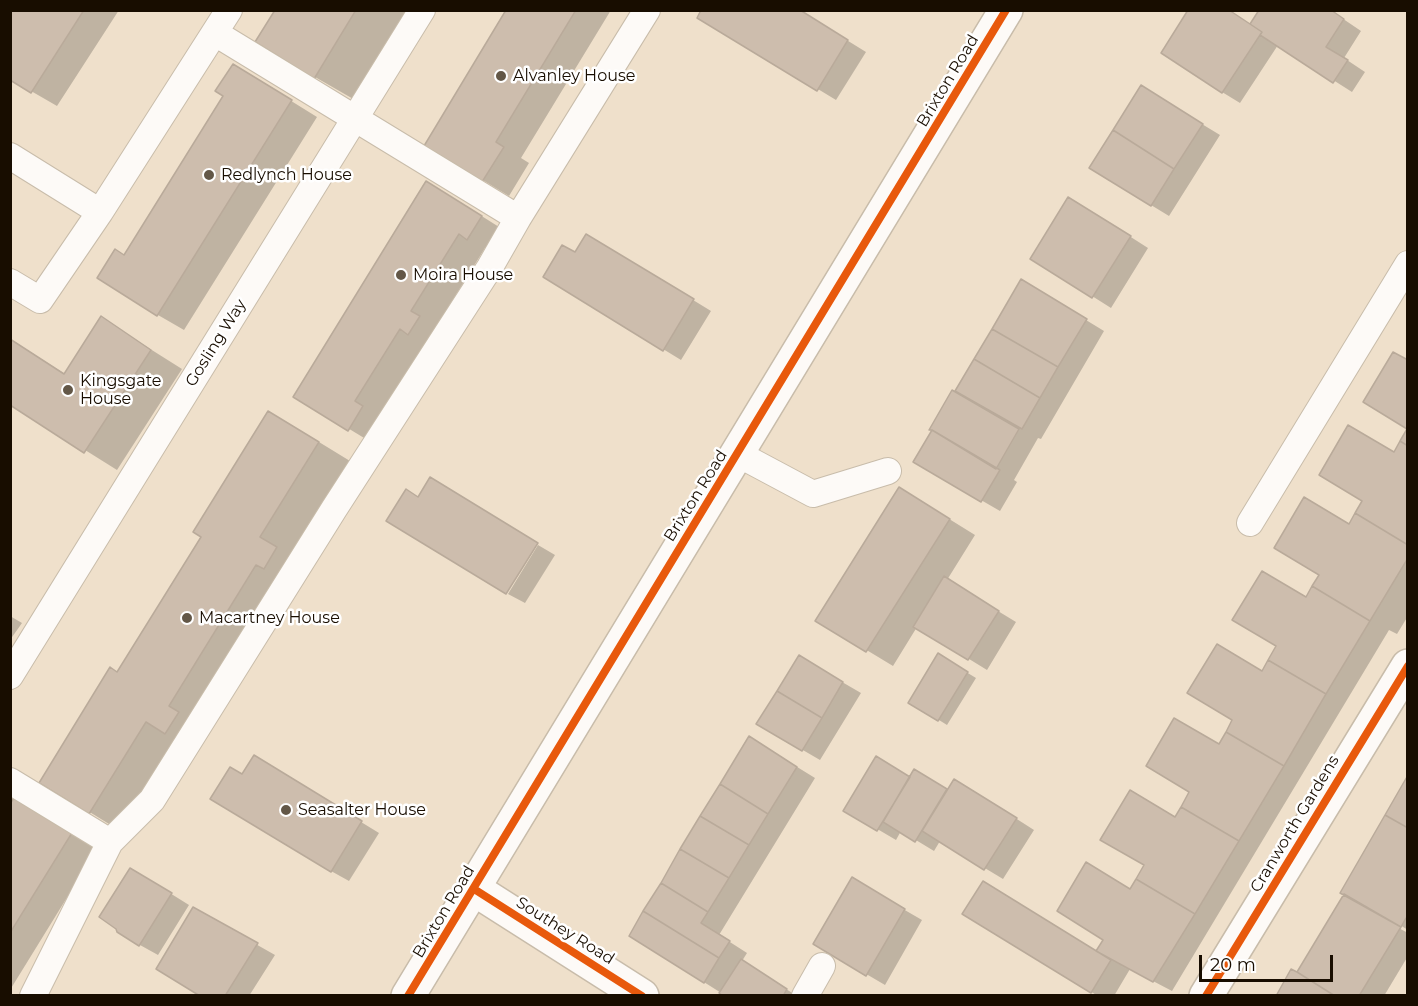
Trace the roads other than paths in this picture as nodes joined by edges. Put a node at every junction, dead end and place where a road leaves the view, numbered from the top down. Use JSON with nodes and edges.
{"nodes":[{"id":1,"x":229,"y":10,"type":"edge"},
{"id":2,"x":422,"y":10,"type":"edge"},
{"id":3,"x":647,"y":10,"type":"edge"},
{"id":4,"x":1006,"y":10,"type":"edge"},
{"id":5,"x":215,"y":33,"type":"junction"},
{"id":6,"x":355,"y":118,"type":"junction"},
{"id":7,"x":10,"y":156,"type":"edge"},
{"id":8,"x":100,"y":212,"type":"junction"},
{"id":9,"x":518,"y":218,"type":"junction"},
{"id":10,"x":1407,"y":264,"type":"edge"},
{"id":11,"x":10,"y":282,"type":"edge"},
{"id":12,"x":738,"y":454,"type":"junction"},
{"id":13,"x":888,"y":471,"type":"dead end"},
{"id":14,"x":1250,"y":523,"type":"dead end"},
{"id":15,"x":1407,"y":666,"type":"edge"},
{"id":16,"x":10,"y":675,"type":"edge"},
{"id":17,"x":10,"y":781,"type":"edge"},
{"id":18,"x":110,"y":842,"type":"junction"},
{"id":19,"x":474,"y":889,"type":"junction"},
{"id":20,"x":822,"y":966,"type":"dead end"},
{"id":21,"x":33,"y":996,"type":"edge"},
{"id":22,"x":408,"y":996,"type":"edge"},
{"id":23,"x":642,"y":996,"type":"edge"},
{"id":24,"x":805,"y":996,"type":"edge"},
{"id":25,"x":1206,"y":996,"type":"edge"}],
"edges":[{"from":1,"to":5,"type":"lane"},
{"from":2,"to":6,"type":"lane","name":"Gosling Way"},
{"from":3,"to":9,"type":"lane"},
{"from":4,"to":12,"type":"main road","name":"Brixton Road"},
{"from":5,"to":6,"type":"lane"},
{"from":5,"to":8,"type":"lane"},
{"from":6,"to":9,"type":"lane"},
{"from":6,"to":16,"type":"lane","name":"Gosling Way"},
{"from":7,"to":8,"type":"lane"},
{"from":8,"to":11,"type":"lane"},
{"from":9,"to":18,"type":"lane"},
{"from":10,"to":14,"type":"lane"},
{"from":12,"to":13,"type":"lane"},
{"from":12,"to":19,"type":"main road","name":"Brixton Road"},
{"from":15,"to":25,"type":"main road","name":"Cranworth Gardens"},
{"from":17,"to":18,"type":"lane"},
{"from":18,"to":21,"type":"lane"},
{"from":19,"to":22,"type":"main road","name":"Brixton Road"},
{"from":19,"to":23,"type":"main road","name":"Southey Road"},
{"from":20,"to":24,"type":"lane"}]}
